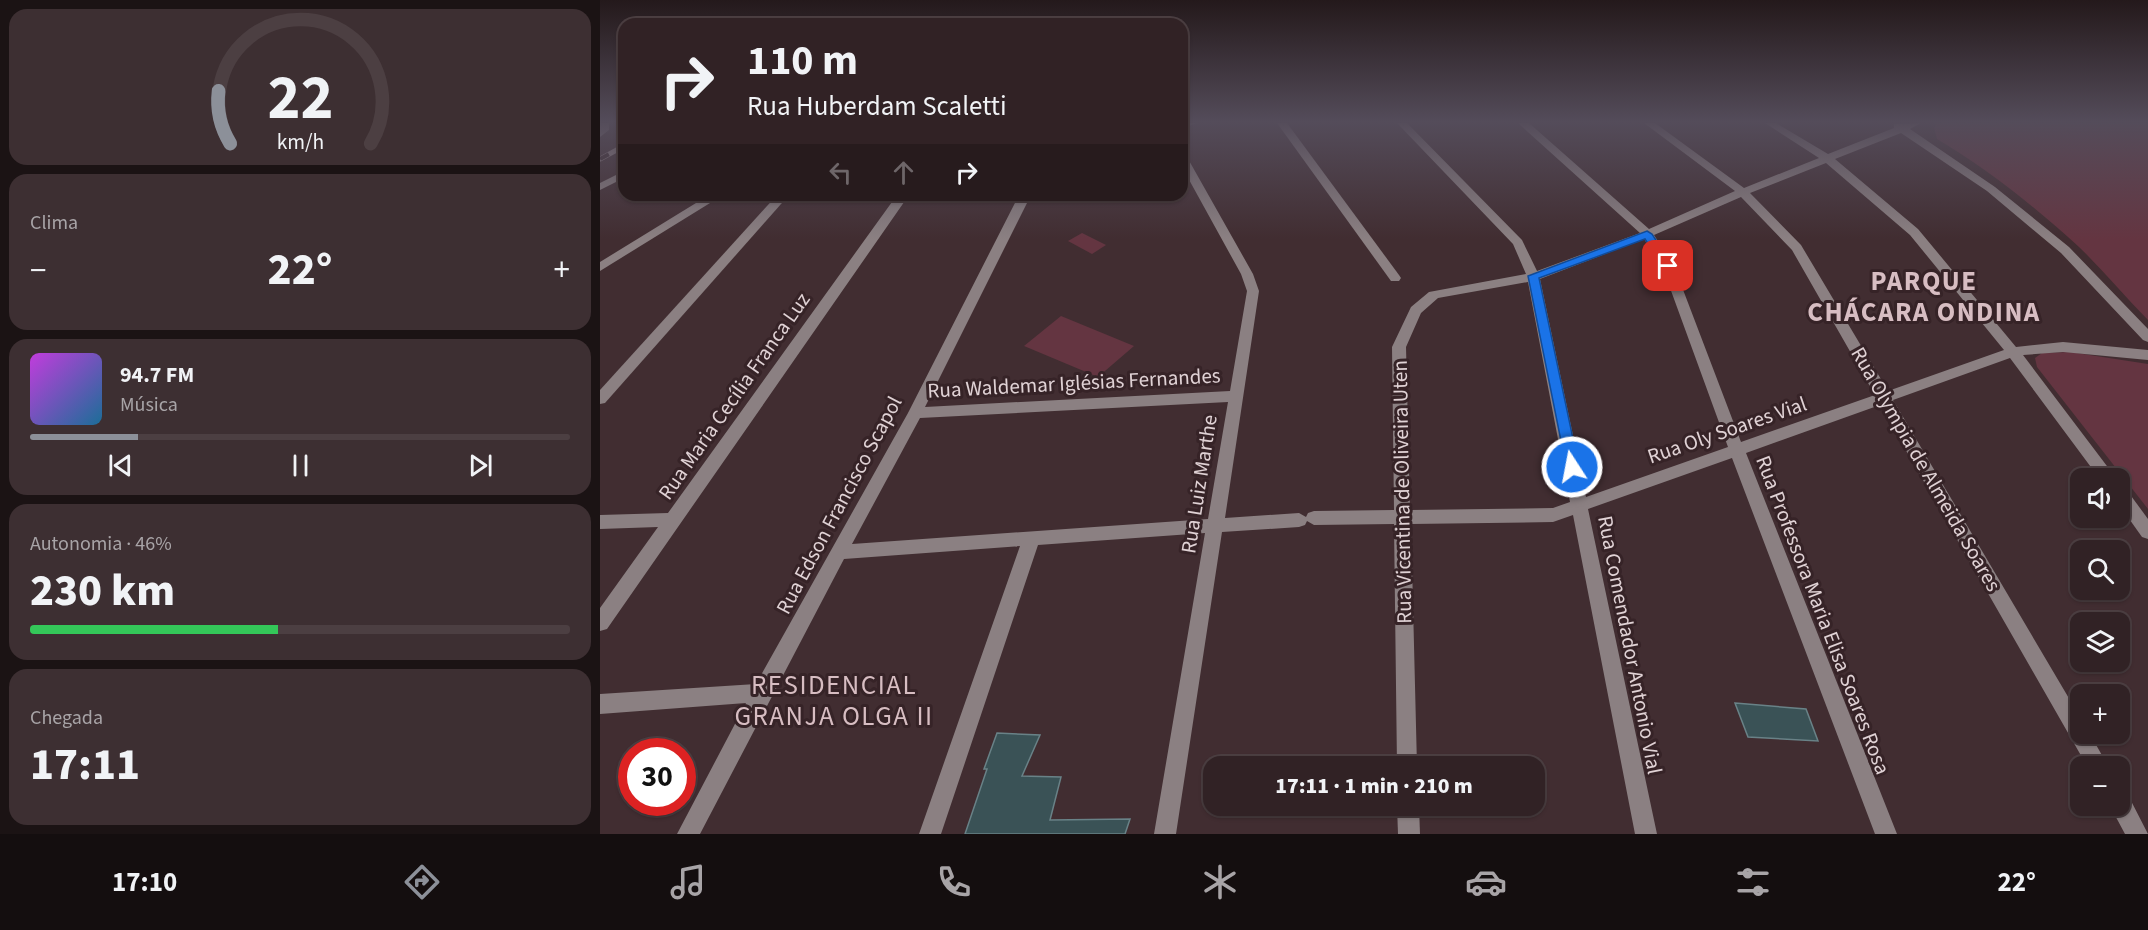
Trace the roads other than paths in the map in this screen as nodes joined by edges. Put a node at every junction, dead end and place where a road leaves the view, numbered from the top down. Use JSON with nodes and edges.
{"nodes":[{"id":1,"x":1310,"y":162,"type":"edge"},
{"id":2,"x":1440,"y":162,"type":"edge"},
{"id":3,"x":1568,"y":162,"type":"edge"},
{"id":4,"x":1702,"y":162,"type":"edge"},
{"id":5,"x":1820,"y":162,"type":"edge"},
{"id":6,"x":1831,"y":162,"type":"edge"},
{"id":7,"x":1951,"y":162,"type":"edge"},
{"id":8,"x":1188,"y":168,"type":"edge"},
{"id":9,"x":618,"y":177,"type":"edge"},
{"id":10,"x":600,"y":187,"type":"edge"},
{"id":11,"x":1743,"y":192,"type":"junction"},
{"id":12,"x":707,"y":201,"type":"edge"},
{"id":13,"x":778,"y":201,"type":"edge"},
{"id":14,"x":899,"y":201,"type":"edge"},
{"id":15,"x":1022,"y":201,"type":"edge"},
{"id":16,"x":1647,"y":234,"type":"junction"},
{"id":17,"x":600,"y":267,"type":"edge"},
{"id":18,"x":1533,"y":276,"type":"junction"},
{"id":19,"x":1395,"y":278,"type":"dead end"},
{"id":20,"x":2148,"y":337,"type":"edge"},
{"id":21,"x":2013,"y":352,"type":"junction"},
{"id":22,"x":2148,"y":355,"type":"edge"},
{"id":23,"x":1235,"y":396,"type":"junction"},
{"id":24,"x":600,"y":399,"type":"edge"},
{"id":25,"x":1886,"y":399,"type":"junction"},
{"id":26,"x":915,"y":413,"type":"junction"},
{"id":27,"x":1737,"y":450,"type":"junction"},
{"id":28,"x":2100,"y":468,"type":"edge"},
{"id":29,"x":1580,"y":506,"type":"junction"},
{"id":30,"x":2130,"y":508,"type":"edge"},
{"id":31,"x":1402,"y":518,"type":"junction"},
{"id":32,"x":672,"y":520,"type":"junction"},
{"id":33,"x":600,"y":522,"type":"edge"},
{"id":34,"x":1216,"y":525,"type":"junction"},
{"id":35,"x":2148,"y":532,"type":"edge"},
{"id":36,"x":1032,"y":537,"type":"junction"},
{"id":37,"x":839,"y":552,"type":"junction"},
{"id":38,"x":600,"y":623,"type":"edge"},
{"id":39,"x":762,"y":693,"type":"junction"},
{"id":40,"x":600,"y":704,"type":"edge"},
{"id":41,"x":1407,"y":756,"type":"edge"},
{"id":42,"x":2092,"y":756,"type":"edge"},
{"id":43,"x":1408,"y":816,"type":"edge"},
{"id":44,"x":2127,"y":816,"type":"edge"},
{"id":45,"x":688,"y":834,"type":"edge"},
{"id":46,"x":930,"y":834,"type":"edge"},
{"id":47,"x":1165,"y":834,"type":"edge"},
{"id":48,"x":1409,"y":834,"type":"edge"},
{"id":49,"x":1646,"y":834,"type":"edge"},
{"id":50,"x":1886,"y":834,"type":"edge"},
{"id":51,"x":2137,"y":834,"type":"edge"}],
"edges":[{"from":1,"to":19,"type":"street"},
{"from":2,"to":18,"type":"street","name":"Rua Comendador Antonio Vial"},
{"from":3,"to":16,"type":"street","name":"Rua Professora Maria Elisa Soares Rosa"},
{"from":4,"to":11,"type":"street","name":"Rua Olympia de Almeida Soares"},
{"from":5,"to":11,"type":"street","name":"Rua Vicentina de Oliveira Uten"},
{"from":6,"to":21,"type":"street"},
{"from":7,"to":20,"type":"street"},
{"from":8,"to":23,"type":"street","name":"Rua Luiz Marthe"},
{"from":9,"to":10,"type":"street"},
{"from":11,"to":16,"type":"street","name":"Rua Vicentina de Oliveira Uten"},
{"from":11,"to":25,"type":"street","name":"Rua Olympia de Almeida Soares"},
{"from":12,"to":17,"type":"street"},
{"from":13,"to":24,"type":"street"},
{"from":14,"to":32,"type":"street","name":"Rua Maria Cecília Franca Luz"},
{"from":15,"to":26,"type":"street","name":"Rua Edson Francisco Scapol"},
{"from":16,"to":18,"type":"street","name":"Rua Vicentina de Oliveira Uten"},
{"from":16,"to":27,"type":"street","name":"Rua Professora Maria Elisa Soares Rosa"},
{"from":18,"to":29,"type":"street","name":"Rua Comendador Antonio Vial"},
{"from":18,"to":31,"type":"street","name":"Rua Vicentina de Oliveira Uten"},
{"from":21,"to":22,"type":"street","name":"Rua Oly Soares Vial"},
{"from":21,"to":25,"type":"street","name":"Rua Oly Soares Vial"},
{"from":21,"to":28,"type":"street"},
{"from":23,"to":26,"type":"street","name":"Rua Waldemar Iglésias Fernandes"},
{"from":23,"to":34,"type":"street","name":"Rua Luiz Marthe"},
{"from":25,"to":27,"type":"street","name":"Rua Oly Soares Vial"},
{"from":25,"to":42,"type":"street","name":"Rua Olympia de Almeida Soares"},
{"from":26,"to":37,"type":"street","name":"Rua Edson Francisco Scapol"},
{"from":27,"to":29,"type":"street","name":"Rua Oly Soares Vial"},
{"from":27,"to":50,"type":"street","name":"Rua Professora Maria Elisa Soares Rosa"},
{"from":29,"to":31,"type":"street","name":"Rua Oly Soares Vial"},
{"from":29,"to":49,"type":"street","name":"Rua Comendador Antonio Vial"},
{"from":30,"to":35,"type":"street"},
{"from":31,"to":34,"type":"street","name":"Rua Oly Soares Vial"},
{"from":31,"to":41,"type":"street","name":"Rua Vicentina de Oliveira Uten"},
{"from":32,"to":33,"type":"street"},
{"from":32,"to":38,"type":"street","name":"Rua Maria Cecília Franca Luz"},
{"from":34,"to":36,"type":"street","name":"Rua Oly Soares Vial"},
{"from":34,"to":47,"type":"street","name":"Rua Luiz Marthe"},
{"from":36,"to":37,"type":"street","name":"Rua Oly Soares Vial"},
{"from":36,"to":46,"type":"street"},
{"from":37,"to":39,"type":"street","name":"Rua Edson Francisco Scapol"},
{"from":39,"to":40,"type":"street"},
{"from":39,"to":45,"type":"street","name":"Rua Edson Francisco Scapol"},
{"from":43,"to":48,"type":"street"},
{"from":44,"to":51,"type":"street"}]}
